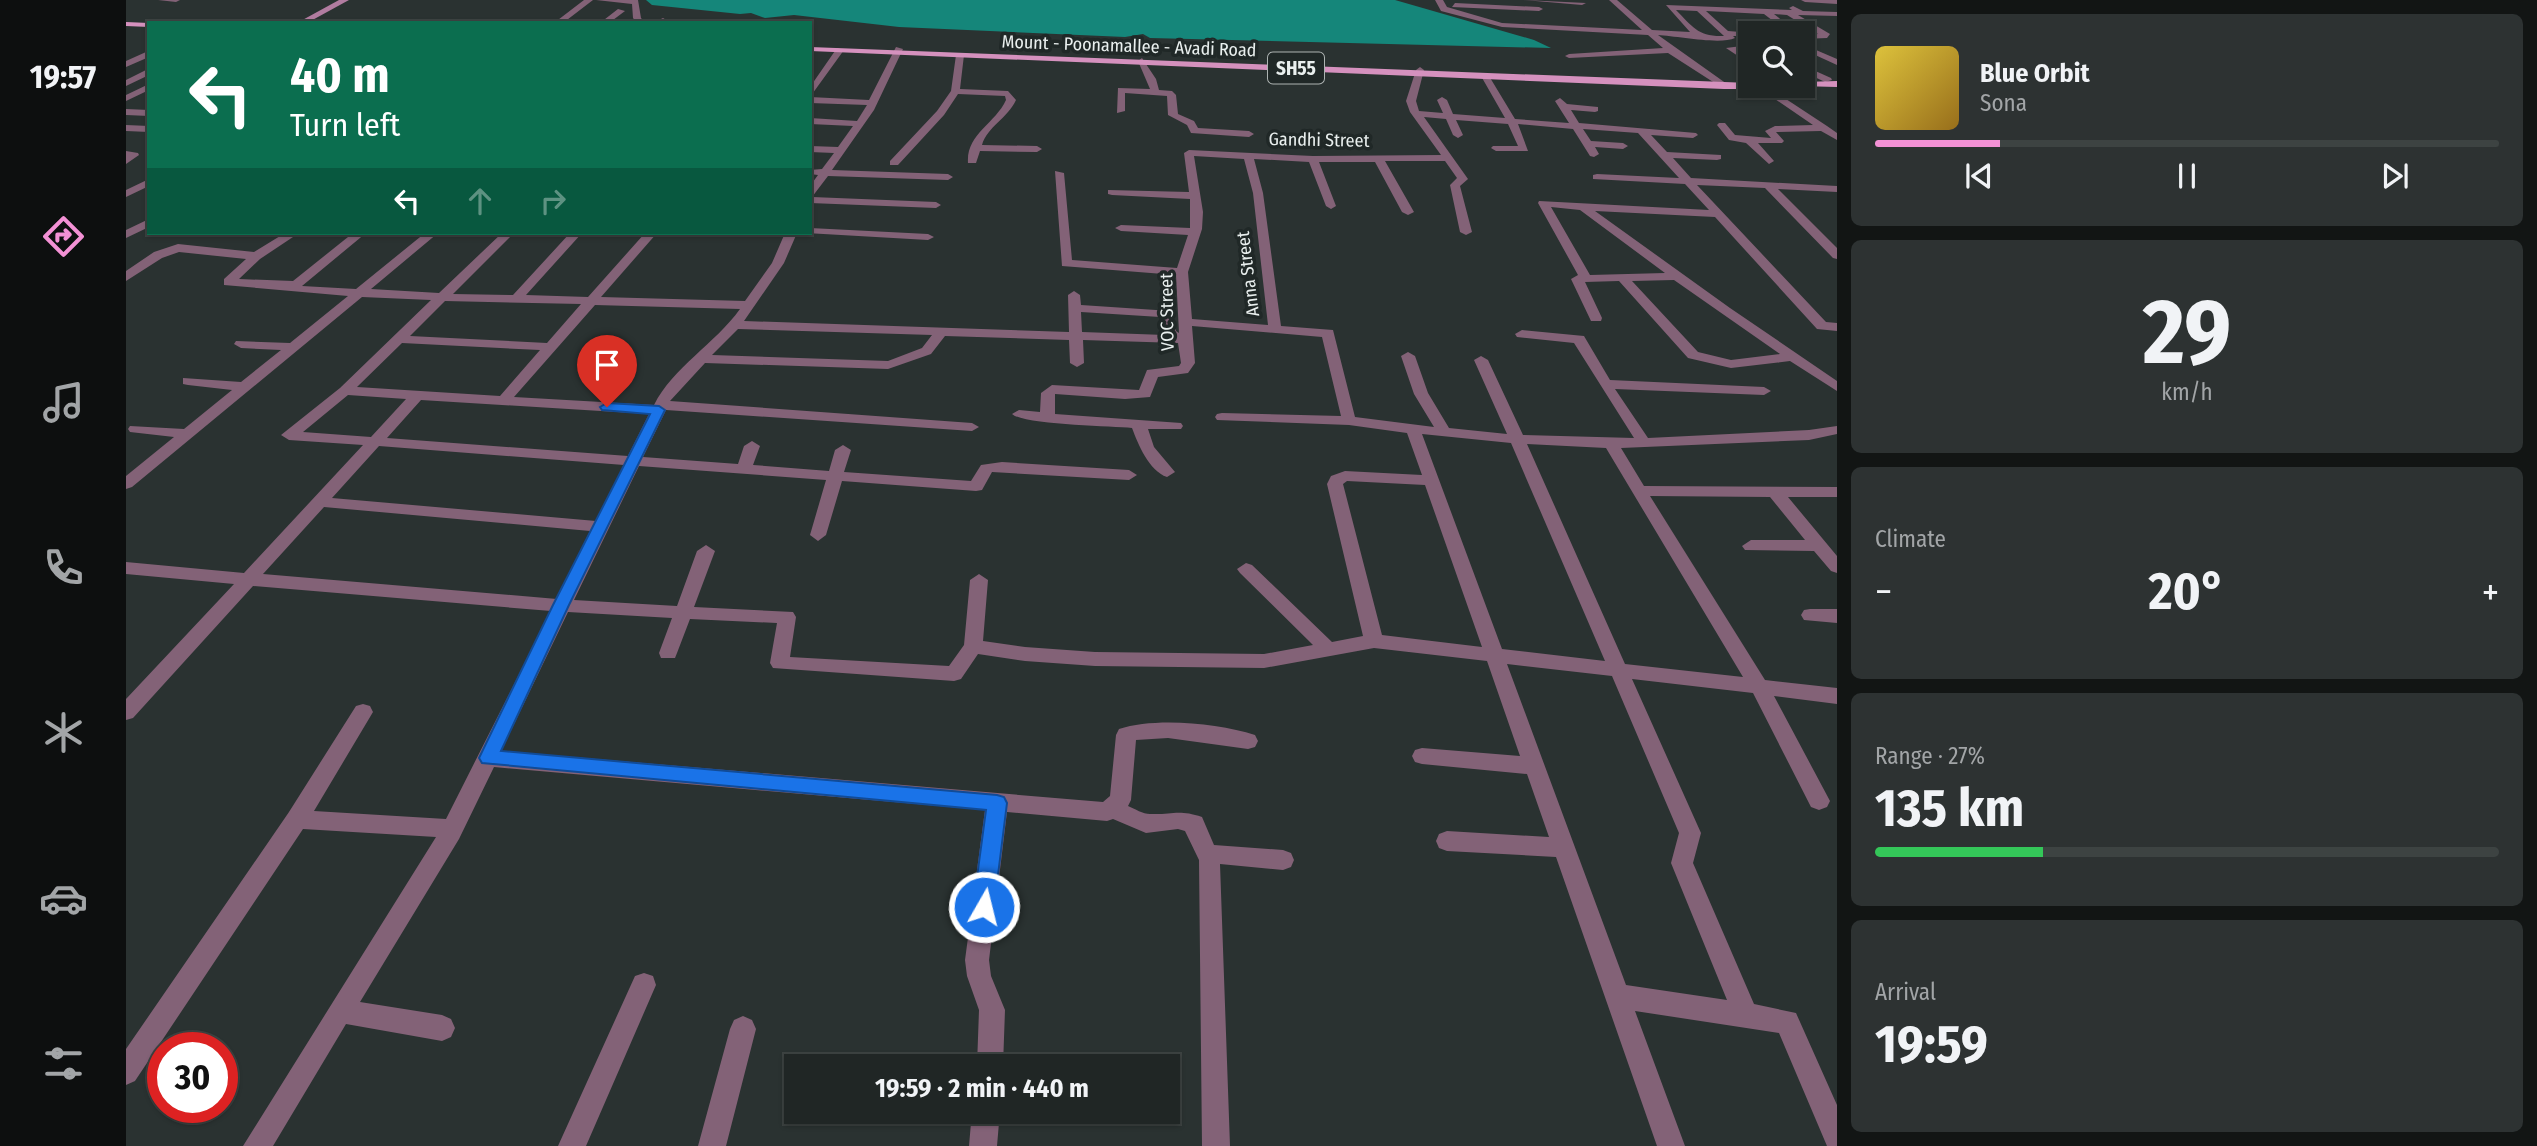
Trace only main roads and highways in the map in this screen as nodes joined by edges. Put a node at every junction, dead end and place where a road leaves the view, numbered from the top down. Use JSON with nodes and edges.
{"nodes":[{"id":1,"x":345,"y":0,"type":"edge"},
{"id":2,"x":305,"y":21,"type":"edge"},
{"id":3,"x":126,"y":25,"type":"edge"},
{"id":4,"x":147,"y":26,"type":"edge"},
{"id":5,"x":812,"y":47,"type":"edge"},
{"id":6,"x":812,"y":47,"type":"edge"},
{"id":7,"x":898,"y":50,"type":"junction"},
{"id":8,"x":1419,"y":72,"type":"junction"},
{"id":9,"x":1834,"y":82,"type":"edge"},
{"id":10,"x":1738,"y":83,"type":"edge"},
{"id":11,"x":1815,"y":83,"type":"edge"},
{"id":12,"x":1721,"y":84,"type":"junction"},
{"id":13,"x":1738,"y":85,"type":"edge"}],
"edges":[{"from":1,"to":2,"type":"main road"},
{"from":3,"to":4,"type":"main road"},
{"from":5,"to":7,"type":"main road","name":"Mount - Poonamallee - Avadi Road","number":"SH55"},
{"from":6,"to":7,"type":"main road","name":"Mount - Poonamallee - Avadi Road","number":"SH55"},
{"from":7,"to":8,"type":"main road","name":"Mount - Poonamallee - Avadi Road","number":"SH55"},
{"from":7,"to":8,"type":"main road","name":"Mount - Poonamallee - Avadi Road","number":"SH55"},
{"from":8,"to":12,"type":"main road","name":"Mount - Poonamallee - Avadi Road","number":"SH55"},
{"from":8,"to":12,"type":"main road","name":"Mount - Poonamallee - Avadi Road","number":"SH55"},
{"from":9,"to":11,"type":"main road"},
{"from":10,"to":12,"type":"main road","name":"Mount - Poonamallee - Avadi Road","number":"SH55"},
{"from":12,"to":13,"type":"main road","name":"Mount - Poonamallee - Avadi Road","number":"SH55"}]}
